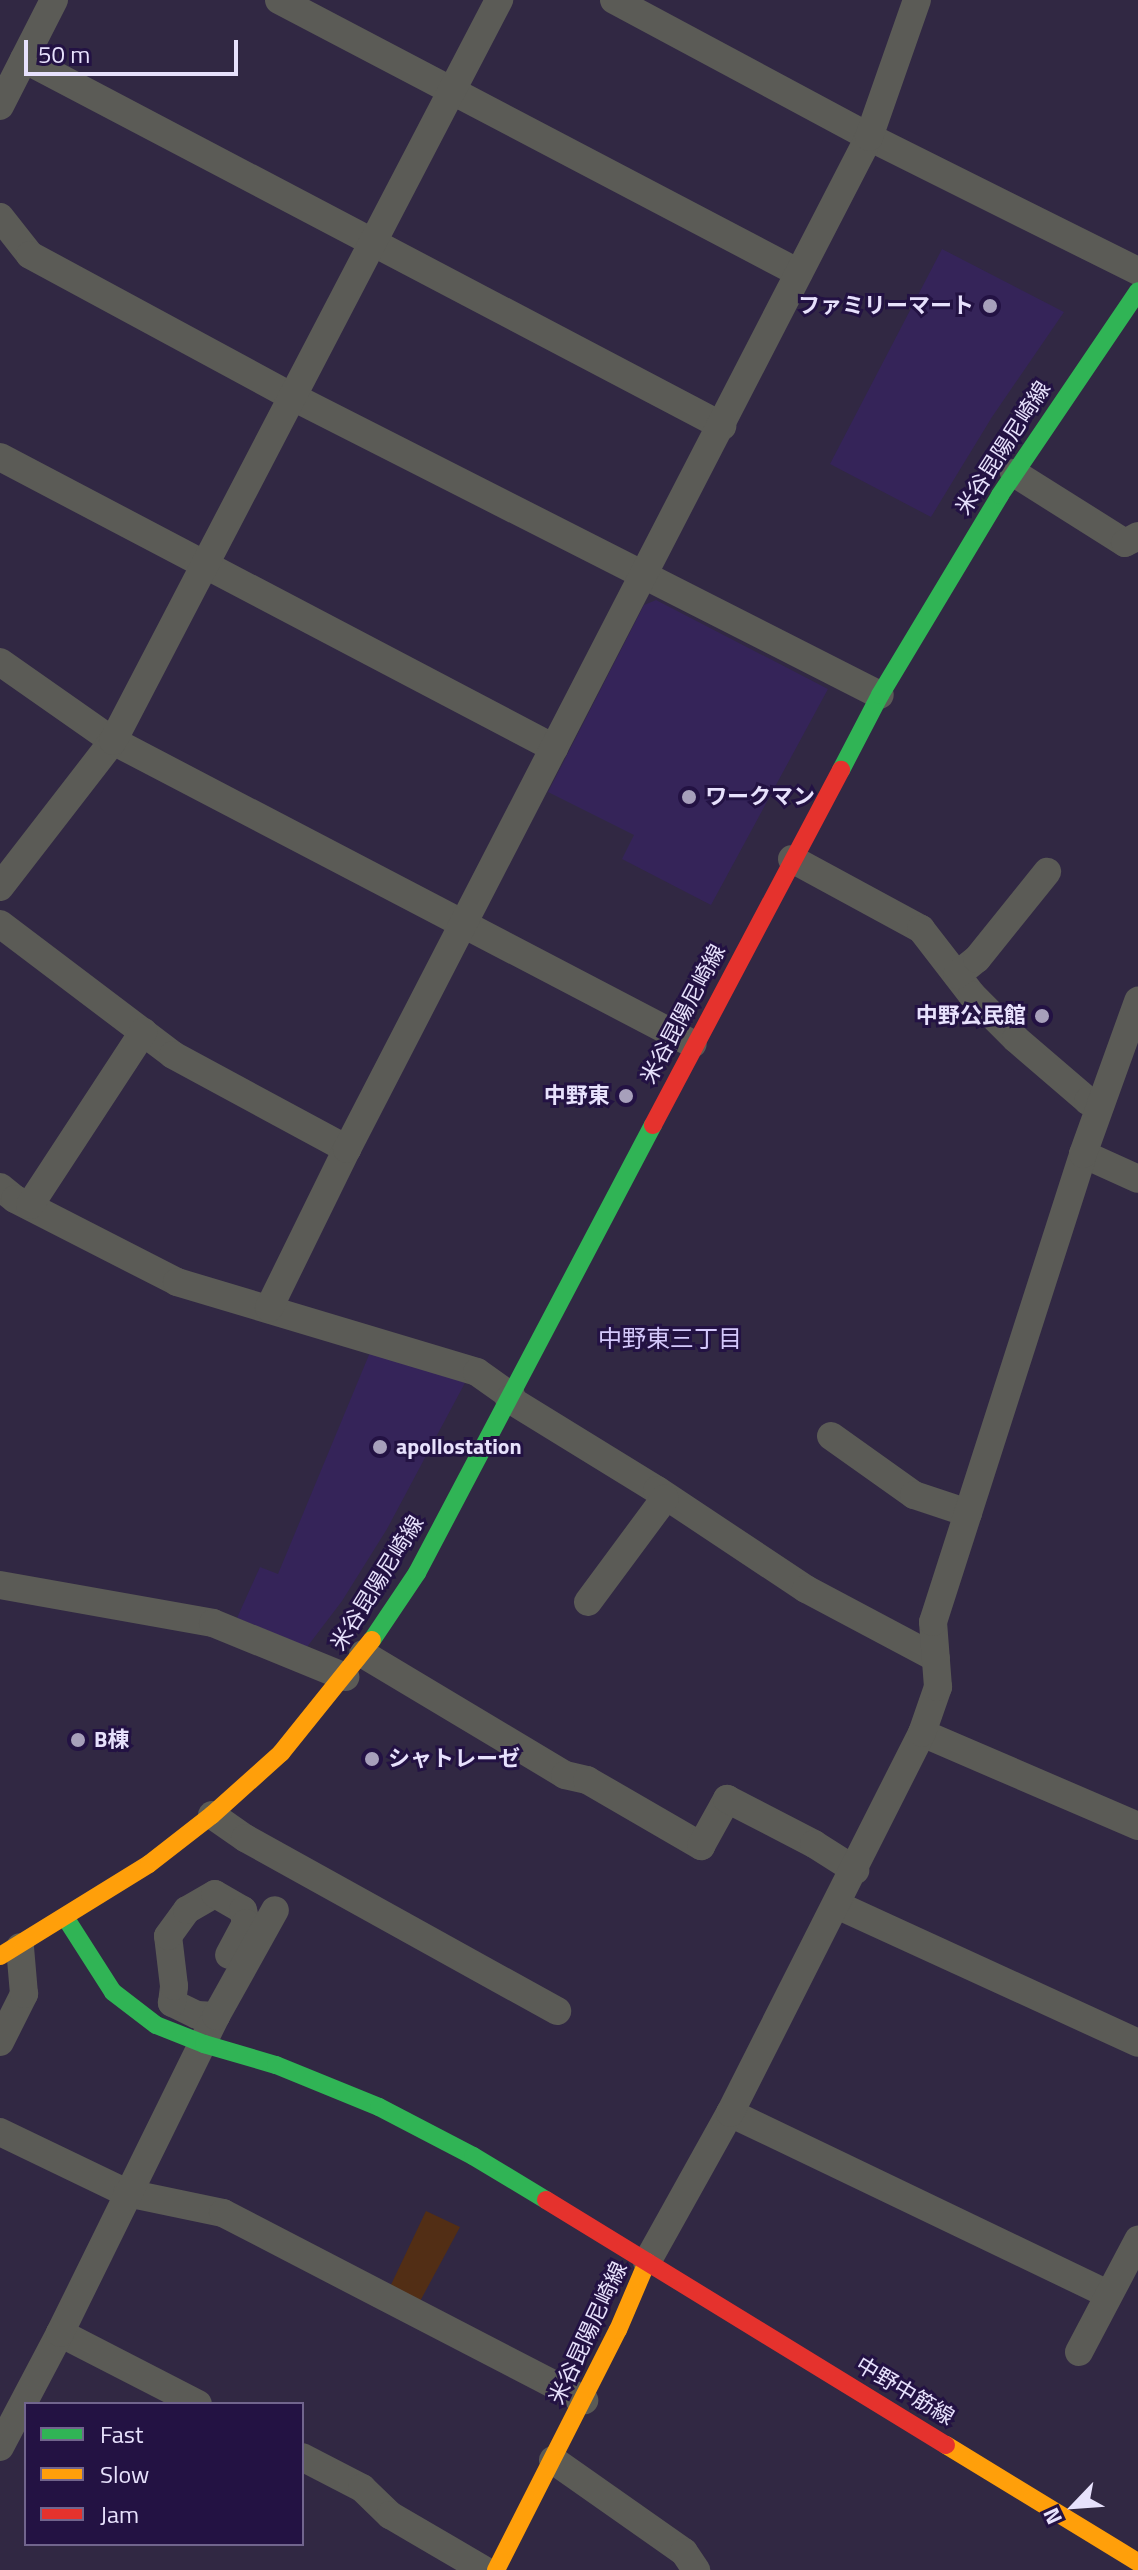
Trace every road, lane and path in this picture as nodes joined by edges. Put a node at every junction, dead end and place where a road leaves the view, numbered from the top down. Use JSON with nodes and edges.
{"nodes":[{"id":1,"x":54,"y":0,"type":"edge"},
{"id":2,"x":279,"y":0,"type":"edge"},
{"id":3,"x":499,"y":0,"type":"edge"},
{"id":4,"x":614,"y":0,"type":"edge"},
{"id":5,"x":917,"y":0,"type":"edge"},
{"id":6,"x":24,"y":59,"type":"junction"},
{"id":7,"x":453,"y":90,"type":"junction"},
{"id":8,"x":0,"y":106,"type":"edge"},
{"id":9,"x":869,"y":137,"type":"junction"},
{"id":10,"x":0,"y":217,"type":"edge"},
{"id":11,"x":372,"y":244,"type":"junction"},
{"id":12,"x":1138,"y":271,"type":"edge"},
{"id":13,"x":799,"y":273,"type":"junction"},
{"id":14,"x":1138,"y":291,"type":"edge"},
{"id":15,"x":293,"y":397,"type":"junction"},
{"id":16,"x":722,"y":426,"type":"junction"},
{"id":17,"x":0,"y":457,"type":"edge"},
{"id":18,"x":1014,"y":473,"type":"junction"},
{"id":19,"x":1138,"y":536,"type":"edge"},
{"id":20,"x":206,"y":565,"type":"junction"},
{"id":21,"x":646,"y":575,"type":"junction"},
{"id":22,"x":0,"y":662,"type":"edge"},
{"id":23,"x":880,"y":695,"type":"junction"},
{"id":24,"x":113,"y":741,"type":"junction"},
{"id":25,"x":554,"y":748,"type":"junction"},
{"id":26,"x":792,"y":859,"type":"junction"},
{"id":27,"x":1047,"y":872,"type":"dead end"},
{"id":28,"x":0,"y":887,"type":"edge"},
{"id":29,"x":0,"y":924,"type":"edge"},
{"id":30,"x":464,"y":927,"type":"junction"},
{"id":31,"x":957,"y":975,"type":"junction"},
{"id":32,"x":1138,"y":1001,"type":"edge"},
{"id":33,"x":143,"y":1032,"type":"junction"},
{"id":34,"x":693,"y":1044,"type":"junction"},
{"id":35,"x":1101,"y":1104,"type":"junction"},
{"id":36,"x":347,"y":1149,"type":"junction"},
{"id":37,"x":1083,"y":1154,"type":"junction"},
{"id":38,"x":1138,"y":1179,"type":"edge"},
{"id":39,"x":11,"y":1201,"type":"edge"},
{"id":40,"x":269,"y":1308,"type":"junction"},
{"id":41,"x":510,"y":1398,"type":"junction"},
{"id":42,"x":831,"y":1436,"type":"dead end"},
{"id":43,"x":665,"y":1498,"type":"junction"},
{"id":44,"x":968,"y":1513,"type":"junction"},
{"id":45,"x":0,"y":1585,"type":"edge"},
{"id":46,"x":588,"y":1602,"type":"dead end"},
{"id":47,"x":363,"y":1654,"type":"junction"},
{"id":48,"x":936,"y":1658,"type":"junction"},
{"id":49,"x":345,"y":1677,"type":"junction"},
{"id":50,"x":922,"y":1733,"type":"junction"},
{"id":51,"x":212,"y":1815,"type":"junction"},
{"id":52,"x":1138,"y":1826,"type":"edge"},
{"id":53,"x":855,"y":1870,"type":"junction"},
{"id":54,"x":837,"y":1905,"type":"junction"},
{"id":55,"x":275,"y":1910,"type":"dead end"},
{"id":56,"x":65,"y":1917,"type":"junction"},
{"id":57,"x":10,"y":1952,"type":"edge"},
{"id":58,"x":557,"y":2011,"type":"dead end"},
{"id":59,"x":0,"y":2042,"type":"edge"},
{"id":60,"x":1138,"y":2043,"type":"edge"},
{"id":61,"x":204,"y":2044,"type":"junction"},
{"id":62,"x":730,"y":2113,"type":"junction"},
{"id":63,"x":0,"y":2132,"type":"edge"},
{"id":64,"x":127,"y":2193,"type":"junction"},
{"id":65,"x":1138,"y":2240,"type":"edge"},
{"id":66,"x":647,"y":2262,"type":"junction"},
{"id":67,"x":1108,"y":2294,"type":"junction"},
{"id":68,"x":60,"y":2333,"type":"junction"},
{"id":69,"x":1079,"y":2352,"type":"dead end"},
{"id":70,"x":584,"y":2400,"type":"junction"},
{"id":71,"x":194,"y":2402,"type":"edge"},
{"id":72,"x":0,"y":2447,"type":"edge"},
{"id":73,"x":304,"y":2458,"type":"edge"},
{"id":74,"x":553,"y":2460,"type":"junction"},
{"id":75,"x":1138,"y":2562,"type":"edge"},
{"id":76,"x":484,"y":2570,"type":"edge"},
{"id":77,"x":496,"y":2570,"type":"edge"},
{"id":78,"x":696,"y":2570,"type":"edge"}],
"edges":[{"from":1,"to":6,"type":"street"},
{"from":2,"to":7,"type":"street"},
{"from":3,"to":7,"type":"street"},
{"from":4,"to":9,"type":"street"},
{"from":5,"to":9,"type":"street"},
{"from":6,"to":8,"type":"street"},
{"from":6,"to":11,"type":"street"},
{"from":7,"to":11,"type":"street"},
{"from":7,"to":13,"type":"street"},
{"from":9,"to":12,"type":"street"},
{"from":9,"to":13,"type":"street"},
{"from":10,"to":15,"type":"street"},
{"from":11,"to":15,"type":"street"},
{"from":11,"to":16,"type":"street"},
{"from":13,"to":16,"type":"street"},
{"from":14,"to":18,"type":"main road","name":"米谷昆陽尼崎線"},
{"from":15,"to":20,"type":"street"},
{"from":15,"to":21,"type":"street"},
{"from":16,"to":21,"type":"street"},
{"from":17,"to":20,"type":"street"},
{"from":18,"to":19,"type":"street"},
{"from":18,"to":23,"type":"main road","name":"米谷昆陽尼崎線"},
{"from":20,"to":24,"type":"street"},
{"from":20,"to":25,"type":"street"},
{"from":21,"to":23,"type":"street"},
{"from":21,"to":25,"type":"street"},
{"from":22,"to":24,"type":"street"},
{"from":23,"to":26,"type":"main road","name":"米谷昆陽尼崎線"},
{"from":24,"to":28,"type":"street"},
{"from":24,"to":30,"type":"street"},
{"from":25,"to":30,"type":"street"},
{"from":26,"to":31,"type":"street"},
{"from":26,"to":34,"type":"main road","name":"米谷昆陽尼崎線"},
{"from":27,"to":31,"type":"street"},
{"from":29,"to":33,"type":"street"},
{"from":30,"to":34,"type":"street"},
{"from":30,"to":36,"type":"street"},
{"from":31,"to":35,"type":"street"},
{"from":32,"to":35,"type":"street"},
{"from":33,"to":36,"type":"street"},
{"from":33,"to":39,"type":"street"},
{"from":34,"to":41,"type":"main road","name":"米谷昆陽尼崎線"},
{"from":35,"to":37,"type":"street"},
{"from":36,"to":40,"type":"street"},
{"from":37,"to":38,"type":"street"},
{"from":37,"to":44,"type":"street"},
{"from":39,"to":40,"type":"street"},
{"from":40,"to":41,"type":"street"},
{"from":41,"to":43,"type":"street"},
{"from":41,"to":47,"type":"main road","name":"米谷昆陽尼崎線"},
{"from":42,"to":44,"type":"street"},
{"from":43,"to":46,"type":"street"},
{"from":43,"to":48,"type":"street"},
{"from":44,"to":48,"type":"street"},
{"from":45,"to":49,"type":"street"},
{"from":47,"to":49,"type":"main road","name":"米谷昆陽尼崎線"},
{"from":47,"to":53,"type":"street"},
{"from":48,"to":50,"type":"street"},
{"from":49,"to":51,"type":"main road","name":"米谷昆陽尼崎線"},
{"from":50,"to":52,"type":"street"},
{"from":50,"to":53,"type":"street"},
{"from":51,"to":56,"type":"main road","name":"米谷昆陽尼崎線"},
{"from":51,"to":58,"type":"street"},
{"from":53,"to":54,"type":"street"},
{"from":54,"to":60,"type":"street"},
{"from":54,"to":62,"type":"street"},
{"from":55,"to":61,"type":"street"},
{"from":56,"to":57,"type":"main road"},
{"from":56,"to":61,"type":"main road","name":"米谷昆陽尼崎線"},
{"from":57,"to":59,"type":"street"},
{"from":61,"to":64,"type":"street"},
{"from":61,"to":66,"type":"main road","name":"米谷昆陽尼崎線"},
{"from":62,"to":66,"type":"street"},
{"from":62,"to":67,"type":"street"},
{"from":63,"to":64,"type":"street"},
{"from":64,"to":68,"type":"street"},
{"from":64,"to":70,"type":"street"},
{"from":65,"to":67,"type":"street"},
{"from":66,"to":70,"type":"main road","name":"米谷昆陽尼崎線"},
{"from":66,"to":75,"type":"main road","name":"中野中筋線"},
{"from":67,"to":69,"type":"street"},
{"from":68,"to":71,"type":"street"},
{"from":68,"to":72,"type":"street"},
{"from":70,"to":74,"type":"main road","name":"米谷昆陽尼崎線"},
{"from":73,"to":76,"type":"street"},
{"from":74,"to":77,"type":"main road","name":"米谷昆陽尼崎線"},
{"from":74,"to":78,"type":"street"}]}
